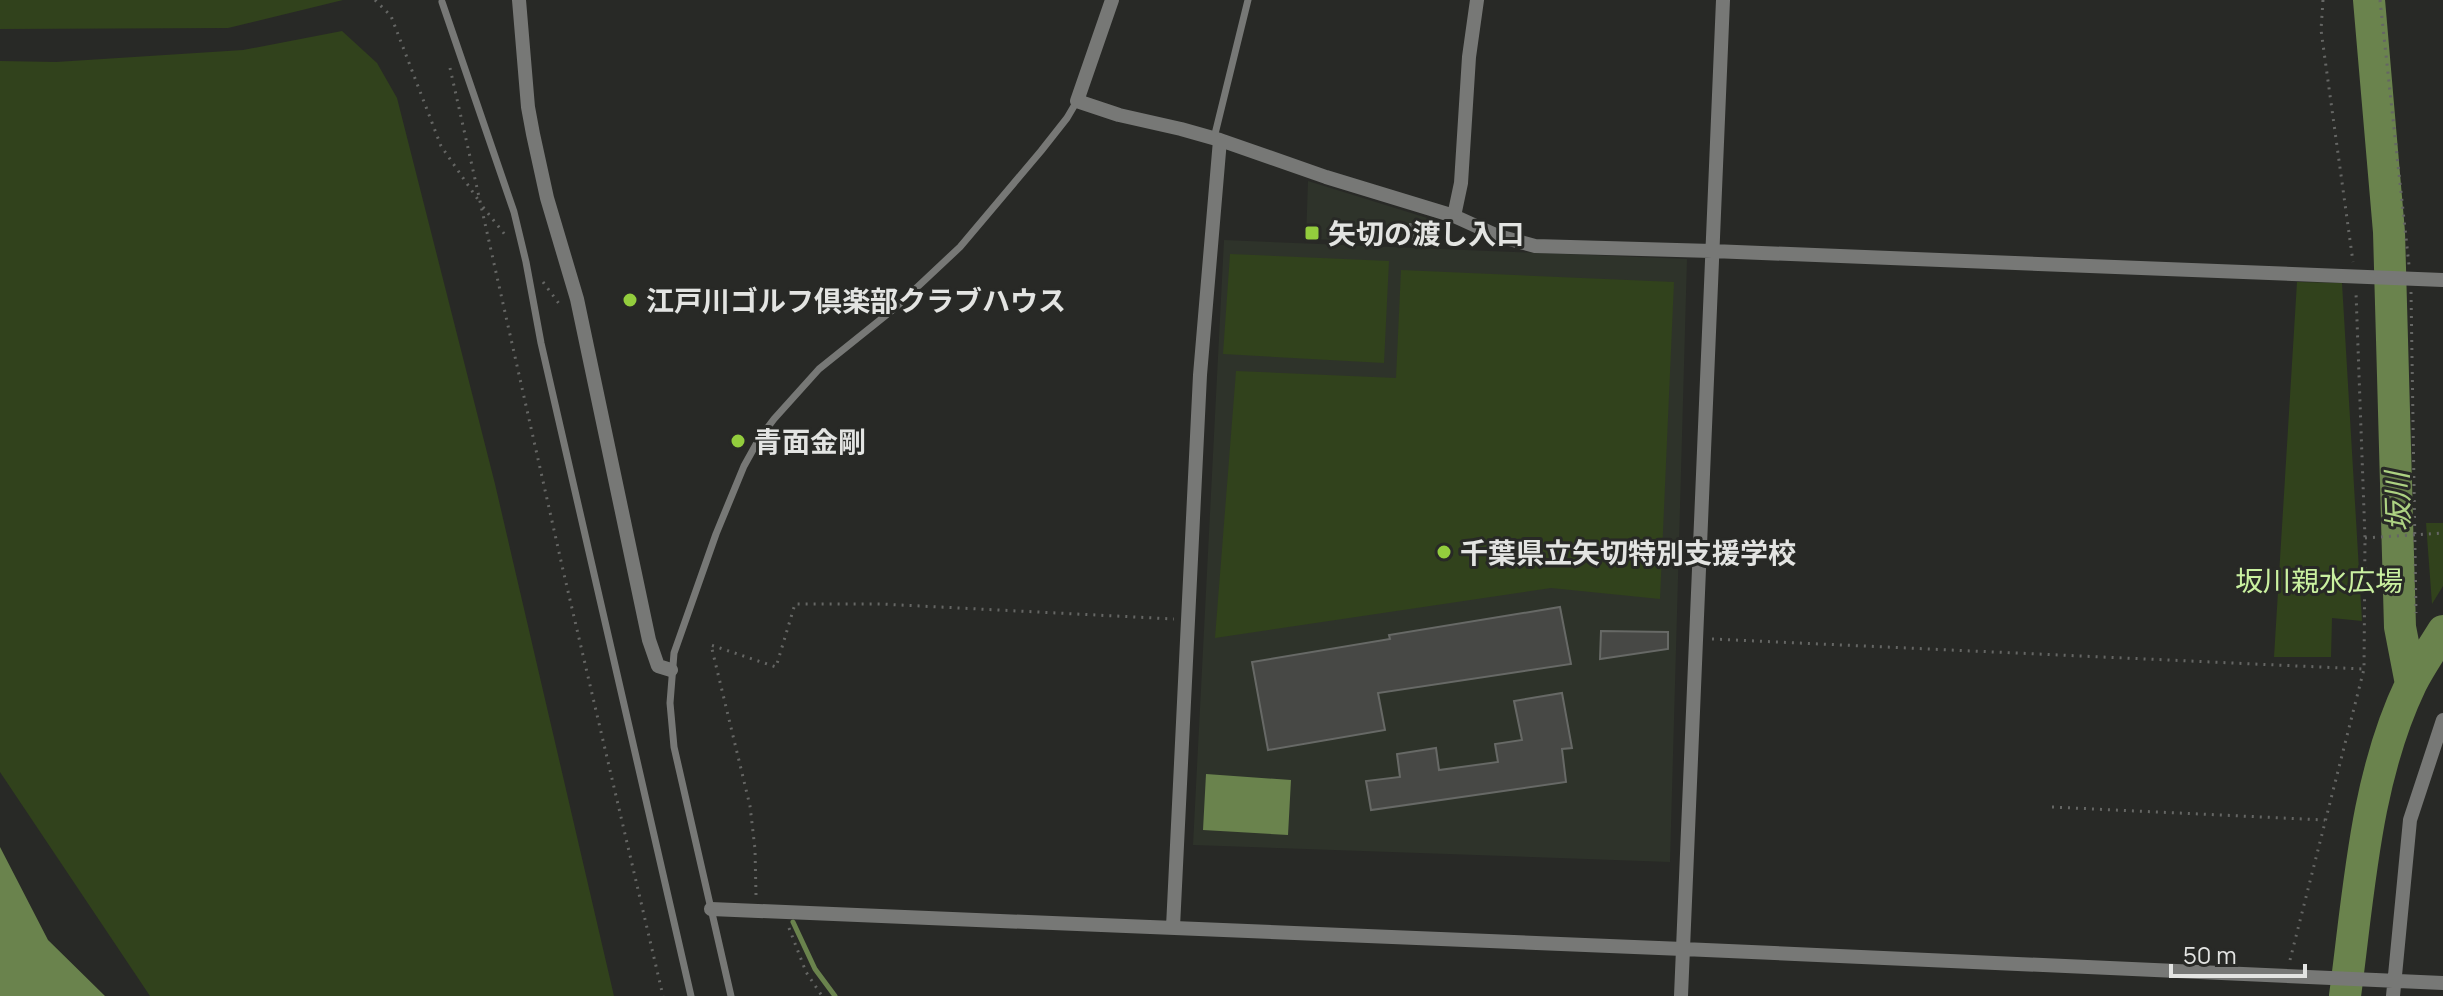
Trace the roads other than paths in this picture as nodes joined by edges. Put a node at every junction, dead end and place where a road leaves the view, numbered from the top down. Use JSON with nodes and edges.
{"nodes":[{"id":1,"x":519,"y":0,"type":"edge"},
{"id":2,"x":1112,"y":0,"type":"edge"},
{"id":3,"x":1248,"y":0,"type":"edge"},
{"id":4,"x":1477,"y":0,"type":"edge"},
{"id":5,"x":1723,"y":0,"type":"edge"},
{"id":6,"x":442,"y":2,"type":"edge"},
{"id":7,"x":1077,"y":101,"type":"junction"},
{"id":8,"x":1217,"y":139,"type":"junction"},
{"id":9,"x":1454,"y":216,"type":"junction"},
{"id":10,"x":1712,"y":251,"type":"junction"},
{"id":11,"x":2443,"y":280,"type":"edge"},
{"id":12,"x":671,"y":670,"type":"junction"},
{"id":13,"x":2443,"y":720,"type":"edge"},
{"id":14,"x":711,"y":909,"type":"junction"},
{"id":15,"x":1173,"y":927,"type":"junction"},
{"id":16,"x":1683,"y":949,"type":"junction"},
{"id":17,"x":2443,"y":983,"type":"edge"},
{"id":18,"x":2391,"y":986,"type":"edge"},
{"id":19,"x":691,"y":996,"type":"edge"},
{"id":20,"x":731,"y":996,"type":"edge"},
{"id":21,"x":1681,"y":996,"type":"edge"}],
"edges":[{"from":1,"to":12,"type":"street"},
{"from":2,"to":7,"type":"street"},
{"from":3,"to":8,"type":"lane"},
{"from":4,"to":9,"type":"street"},
{"from":5,"to":10,"type":"street"},
{"from":6,"to":19,"type":"lane"},
{"from":7,"to":8,"type":"street"},
{"from":7,"to":12,"type":"lane"},
{"from":8,"to":9,"type":"street"},
{"from":8,"to":15,"type":"street"},
{"from":9,"to":10,"type":"street"},
{"from":10,"to":11,"type":"street"},
{"from":10,"to":16,"type":"street"},
{"from":12,"to":14,"type":"lane"},
{"from":13,"to":18,"type":"street"},
{"from":14,"to":15,"type":"street"},
{"from":14,"to":20,"type":"lane"},
{"from":15,"to":16,"type":"street"},
{"from":16,"to":18,"type":"street"},
{"from":16,"to":21,"type":"street"},
{"from":17,"to":18,"type":"street"}]}
